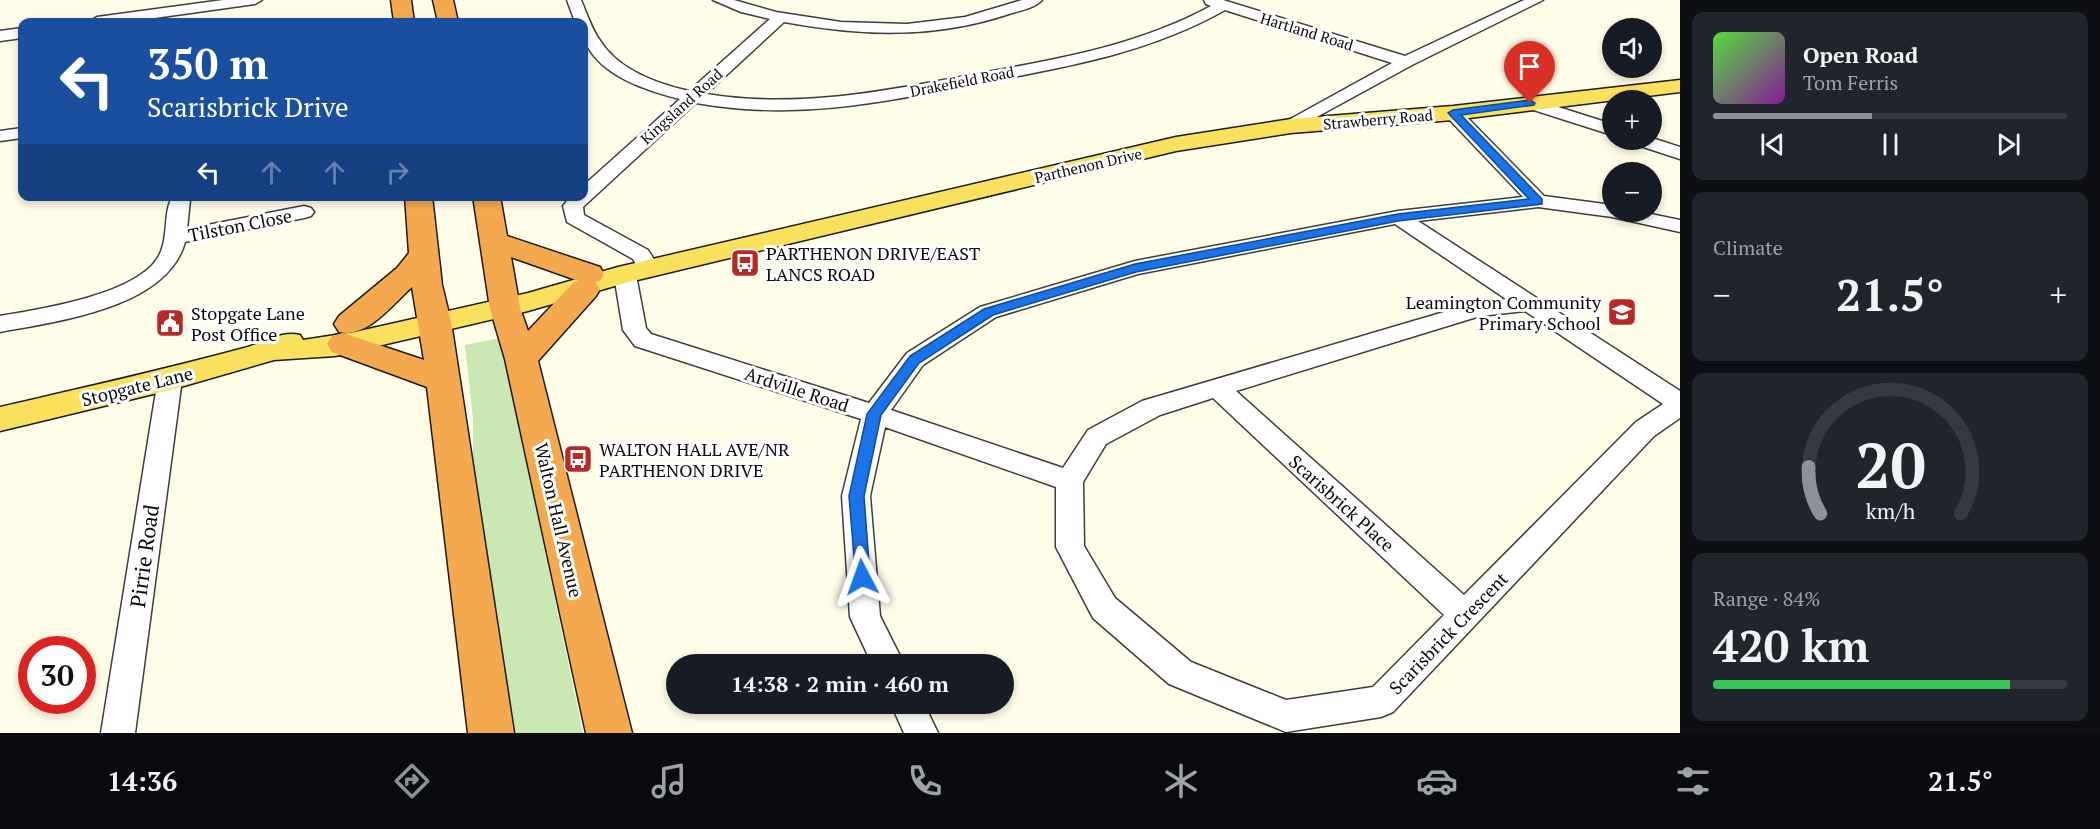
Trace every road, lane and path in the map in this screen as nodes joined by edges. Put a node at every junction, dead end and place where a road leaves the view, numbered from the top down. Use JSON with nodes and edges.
{"nodes":[{"id":1,"x":255,"y":0,"type":"edge"},
{"id":2,"x":400,"y":0,"type":"edge"},
{"id":3,"x":443,"y":0,"type":"edge"},
{"id":4,"x":574,"y":0,"type":"edge"},
{"id":5,"x":720,"y":0,"type":"edge"},
{"id":6,"x":1035,"y":0,"type":"edge"},
{"id":7,"x":1208,"y":0,"type":"edge"},
{"id":8,"x":1536,"y":0,"type":"edge"},
{"id":9,"x":1224,"y":5,"type":"junction"},
{"id":10,"x":126,"y":18,"type":"edge"},
{"id":11,"x":403,"y":18,"type":"edge"},
{"id":12,"x":447,"y":18,"type":"edge"},
{"id":13,"x":582,"y":18,"type":"edge"},
{"id":14,"x":780,"y":18,"type":"junction"},
{"id":15,"x":588,"y":33,"type":"edge"},
{"id":16,"x":18,"y":34,"type":"edge"},
{"id":17,"x":0,"y":36,"type":"edge"},
{"id":18,"x":1406,"y":62,"type":"junction"},
{"id":19,"x":1680,"y":86,"type":"edge"},
{"id":20,"x":691,"y":97,"type":"junction"},
{"id":21,"x":1530,"y":103,"type":"junction"},
{"id":22,"x":1453,"y":113,"type":"junction"},
{"id":23,"x":1291,"y":126,"type":"junction"},
{"id":24,"x":1602,"y":127,"type":"edge"},
{"id":25,"x":18,"y":134,"type":"edge"},
{"id":26,"x":0,"y":136,"type":"edge"},
{"id":27,"x":1662,"y":147,"type":"edge"},
{"id":28,"x":1680,"y":153,"type":"edge"},
{"id":29,"x":588,"y":191,"type":"edge"},
{"id":30,"x":180,"y":201,"type":"edge"},
{"id":31,"x":419,"y":201,"type":"edge"},
{"id":32,"x":487,"y":201,"type":"edge"},
{"id":33,"x":579,"y":201,"type":"edge"},
{"id":34,"x":1538,"y":201,"type":"junction"},
{"id":35,"x":1602,"y":209,"type":"edge"},
{"id":36,"x":305,"y":213,"type":"edge"},
{"id":37,"x":1398,"y":217,"type":"junction"},
{"id":38,"x":1662,"y":222,"type":"edge"},
{"id":39,"x":1680,"y":226,"type":"edge"},
{"id":40,"x":176,"y":237,"type":"junction"},
{"id":41,"x":495,"y":242,"type":"junction"},
{"id":42,"x":424,"y":254,"type":"junction"},
{"id":43,"x":649,"y":269,"type":"junction"},
{"id":44,"x":622,"y":275,"type":"junction"},
{"id":45,"x":587,"y":281,"type":"junction"},
{"id":46,"x":503,"y":299,"type":"junction"},
{"id":47,"x":1526,"y":303,"type":"junction"},
{"id":48,"x":434,"y":314,"type":"junction"},
{"id":49,"x":0,"y":324,"type":"edge"},
{"id":50,"x":346,"y":334,"type":"junction"},
{"id":51,"x":521,"y":359,"type":"junction"},
{"id":52,"x":170,"y":379,"type":"junction"},
{"id":53,"x":441,"y":379,"type":"junction"},
{"id":54,"x":1219,"y":390,"type":"junction"},
{"id":55,"x":1680,"y":404,"type":"edge"},
{"id":56,"x":874,"y":414,"type":"junction"},
{"id":57,"x":0,"y":419,"type":"edge"},
{"id":58,"x":1069,"y":481,"type":"junction"},
{"id":59,"x":1466,"y":616,"type":"junction"},
{"id":60,"x":883,"y":654,"type":"edge"},
{"id":61,"x":912,"y":714,"type":"edge"},
{"id":62,"x":1287,"y":725,"type":"edge"},
{"id":63,"x":118,"y":733,"type":"edge"},
{"id":64,"x":491,"y":733,"type":"edge"},
{"id":65,"x":609,"y":733,"type":"edge"},
{"id":66,"x":921,"y":733,"type":"edge"}],
"edges":[{"from":1,"to":10,"type":"street"},
{"from":2,"to":11,"type":"highway"},
{"from":3,"to":12,"type":"highway"},
{"from":4,"to":13,"type":"street","name":"Drakefield Road"},
{"from":5,"to":14,"type":"street"},
{"from":6,"to":14,"type":"street"},
{"from":7,"to":9,"type":"street","name":"Hartland Road"},
{"from":8,"to":18,"type":"street","name":"Parthenon Drive"},
{"from":9,"to":18,"type":"street","name":"Hartland Road"},
{"from":9,"to":20,"type":"street","name":"Drakefield Road"},
{"from":14,"to":20,"type":"street","name":"Kingsland Road"},
{"from":15,"to":20,"type":"street","name":"Drakefield Road"},
{"from":16,"to":17,"type":"street"},
{"from":18,"to":23,"type":"street","name":"Parthenon Drive"},
{"from":19,"to":21,"type":"main road","name":"Strawberry Road"},
{"from":20,"to":29,"type":"street","name":"Kingsland Road"},
{"from":21,"to":22,"type":"main road","name":"Strawberry Road"},
{"from":21,"to":24,"type":"street"},
{"from":22,"to":23,"type":"main road","name":"Strawberry Road"},
{"from":22,"to":34,"type":"street"},
{"from":23,"to":43,"type":"main road","name":"Parthenon Drive"},
{"from":25,"to":26,"type":"street"},
{"from":27,"to":28,"type":"street"},
{"from":30,"to":40,"type":"street","name":"Tilston Close"},
{"from":31,"to":42,"type":"highway"},
{"from":32,"to":41,"type":"highway","name":"Walton Hall Avenue"},
{"from":33,"to":43,"type":"street"},
{"from":34,"to":35,"type":"street"},
{"from":34,"to":37,"type":"street"},
{"from":36,"to":40,"type":"street","name":"Tilston Close"},
{"from":37,"to":47,"type":"street"},
{"from":37,"to":56,"type":"street"},
{"from":38,"to":39,"type":"street"},
{"from":40,"to":49,"type":"street","name":"Tilston Close"},
{"from":41,"to":45,"type":"highway"},
{"from":41,"to":46,"type":"highway","name":"Walton Hall Avenue"},
{"from":42,"to":48,"type":"highway"},
{"from":42,"to":50,"type":"highway"},
{"from":43,"to":44,"type":"main road","name":"Parthenon Drive"},
{"from":44,"to":45,"type":"main road","name":"Parthenon Drive"},
{"from":44,"to":56,"type":"street","name":"Ardville Road"},
{"from":45,"to":46,"type":"main road","name":"Parthenon Drive"},
{"from":45,"to":51,"type":"highway"},
{"from":46,"to":48,"type":"main road","name":"Stopgate Lane"},
{"from":46,"to":51,"type":"highway","name":"Walton Hall Avenue"},
{"from":47,"to":54,"type":"street"},
{"from":47,"to":55,"type":"street"},
{"from":48,"to":50,"type":"main road","name":"Stopgate Lane"},
{"from":48,"to":53,"type":"highway"},
{"from":50,"to":52,"type":"main road","name":"Stopgate Lane"},
{"from":50,"to":53,"type":"highway"},
{"from":51,"to":65,"type":"highway","name":"Walton Hall Avenue"},
{"from":52,"to":57,"type":"main road","name":"Stopgate Lane"},
{"from":52,"to":63,"type":"street","name":"Pirrie Road"},
{"from":53,"to":64,"type":"highway"},
{"from":54,"to":58,"type":"street"},
{"from":54,"to":59,"type":"street","name":"Scarisbrick Place"},
{"from":55,"to":59,"type":"street","name":"Scarisbrick Crescent"},
{"from":56,"to":58,"type":"street","name":"Ardville Road"},
{"from":56,"to":60,"type":"street"},
{"from":58,"to":62,"type":"street","name":"Scarisbrick Crescent"},
{"from":59,"to":62,"type":"street","name":"Scarisbrick Crescent"},
{"from":61,"to":66,"type":"street"}]}
